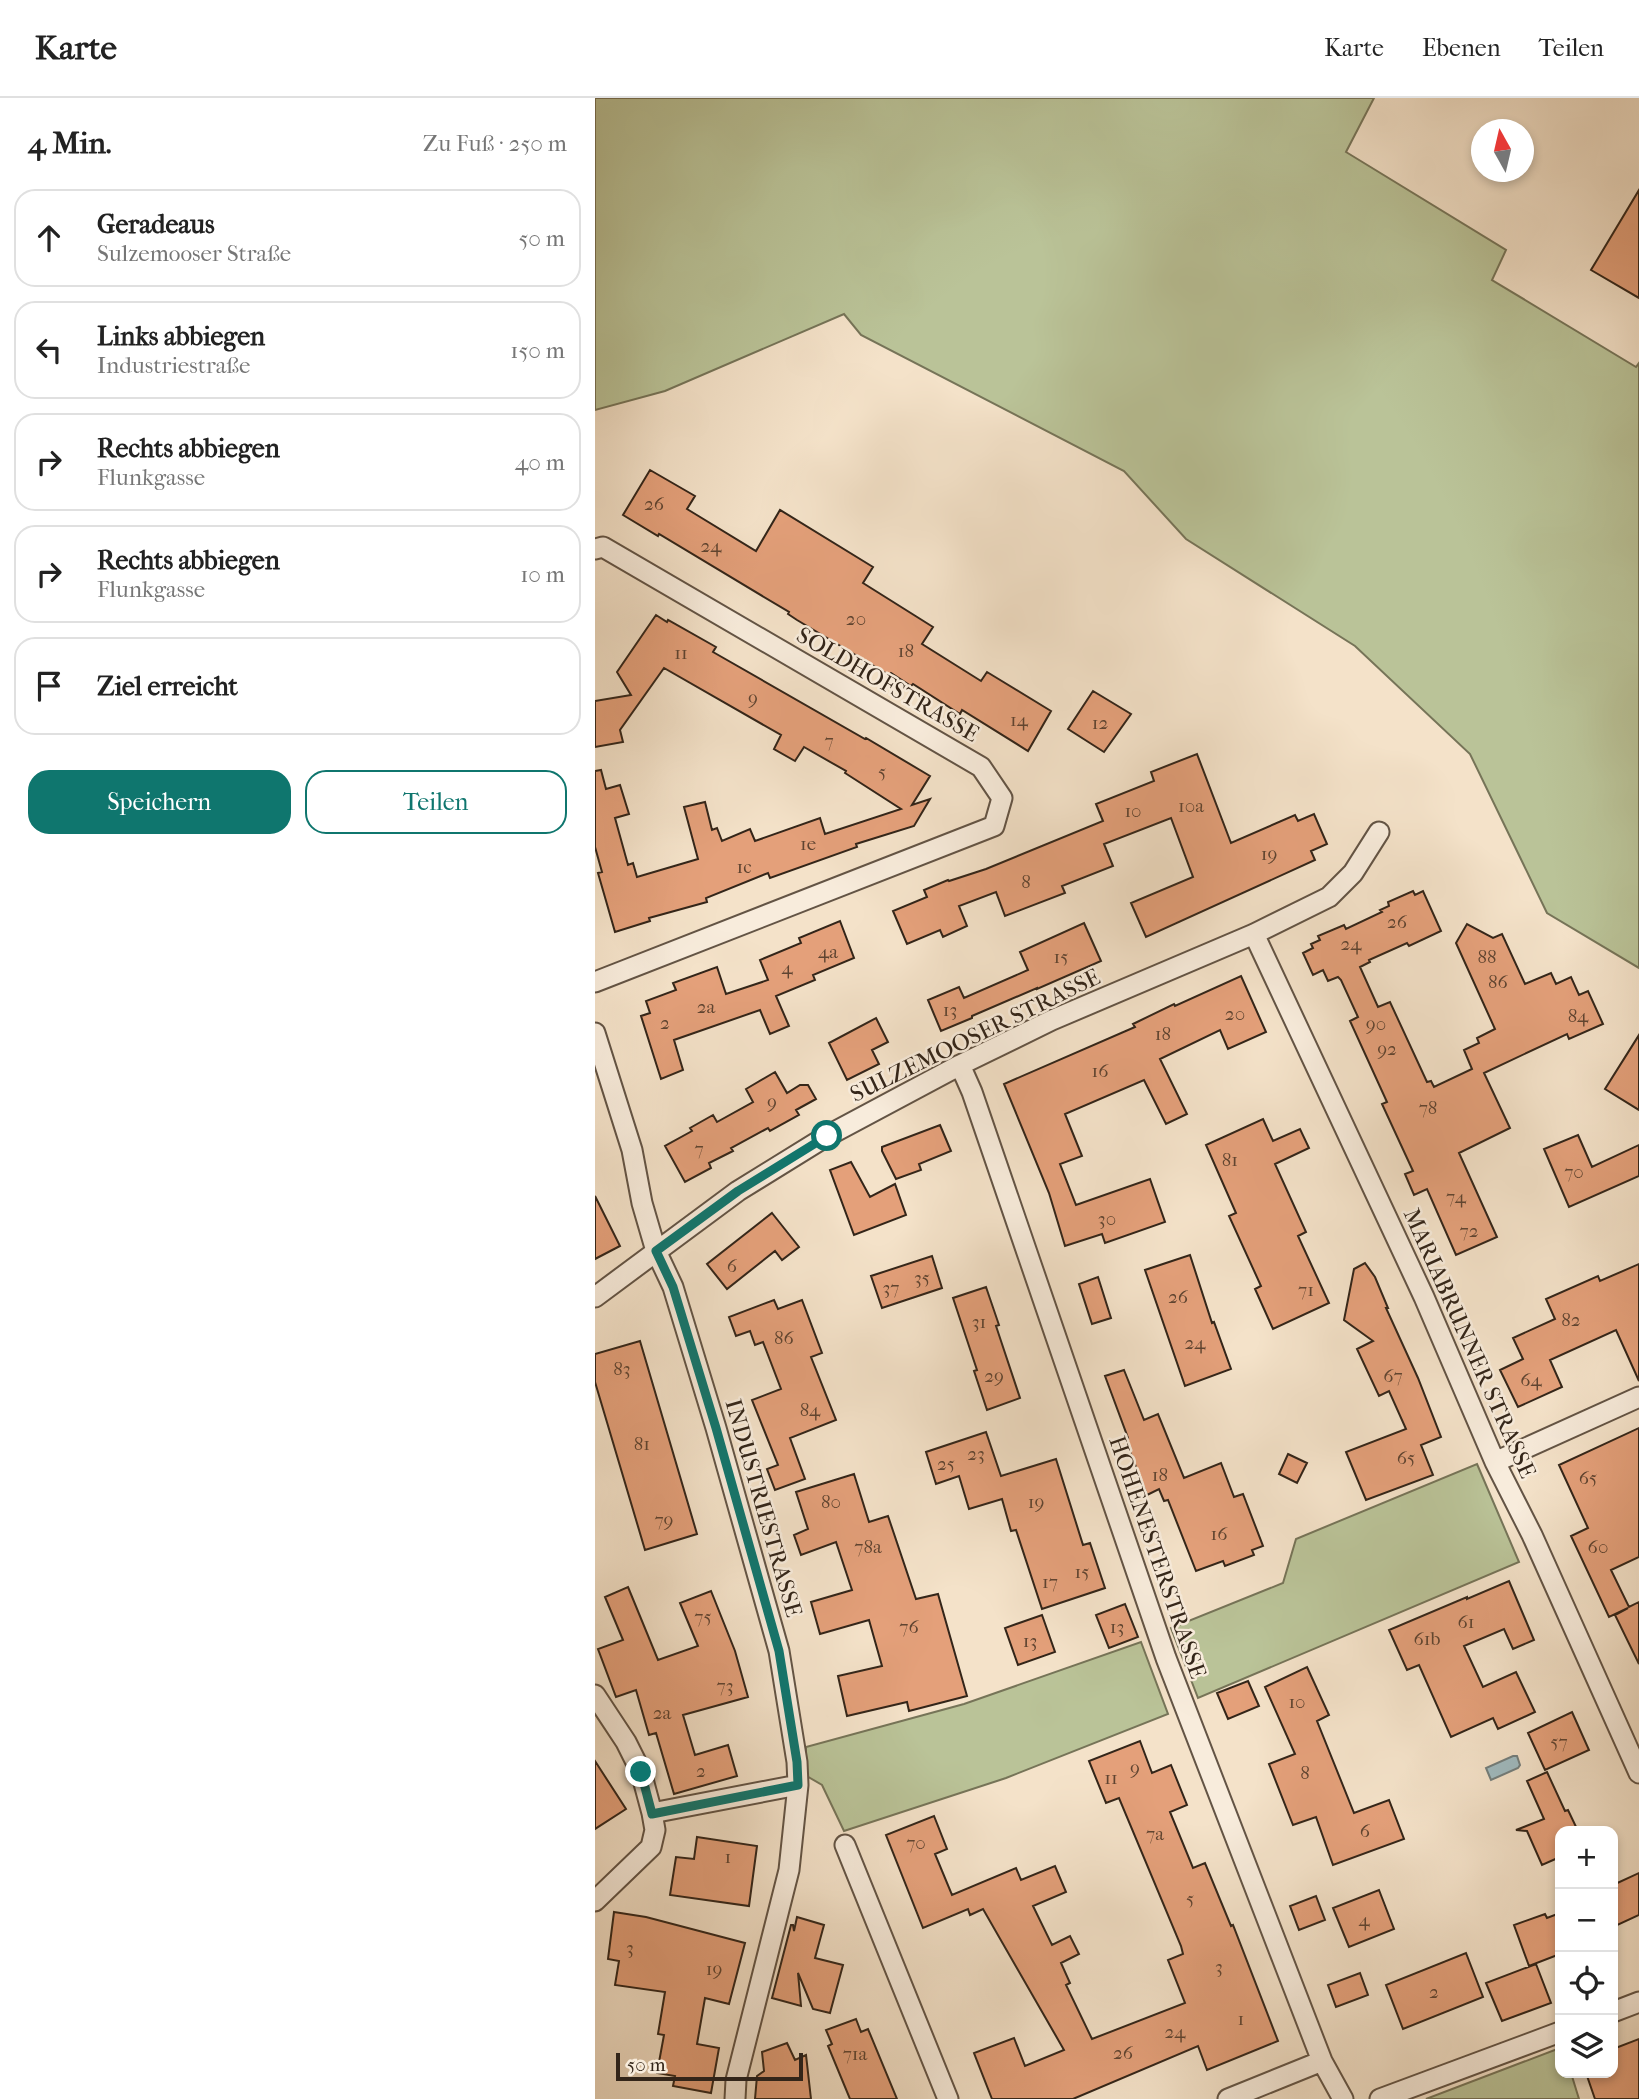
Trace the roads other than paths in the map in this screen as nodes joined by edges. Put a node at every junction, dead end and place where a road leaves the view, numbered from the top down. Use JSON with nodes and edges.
{"nodes":[{"id":1,"x":595,"y":549,"type":"edge"},
{"id":2,"x":1379,"y":832,"type":"dead end"},
{"id":3,"x":1254,"y":934,"type":"junction"},
{"id":4,"x":595,"y":982,"type":"edge"},
{"id":5,"x":595,"y":1033,"type":"edge"},
{"id":6,"x":960,"y":1065,"type":"junction"},
{"id":7,"x":656,"y":1251,"type":"junction"},
{"id":8,"x":595,"y":1297,"type":"edge"},
{"id":9,"x":1639,"y":1397,"type":"edge"},
{"id":10,"x":1495,"y":1462,"type":"junction"},
{"id":11,"x":595,"y":1695,"type":"edge"},
{"id":12,"x":1639,"y":1773,"type":"edge"},
{"id":13,"x":798,"y":1785,"type":"junction"},
{"id":14,"x":652,"y":1814,"type":"junction"},
{"id":15,"x":845,"y":1845,"type":"dead end"},
{"id":16,"x":595,"y":1901,"type":"edge"},
{"id":17,"x":1639,"y":2002,"type":"edge"},
{"id":18,"x":1618,"y":2010,"type":"edge"},
{"id":19,"x":1555,"y":2034,"type":"edge"},
{"id":20,"x":1322,"y":2061,"type":"junction"},
{"id":21,"x":735,"y":2099,"type":"edge"},
{"id":22,"x":948,"y":2099,"type":"edge"},
{"id":23,"x":1228,"y":2099,"type":"edge"},
{"id":24,"x":1343,"y":2099,"type":"edge"},
{"id":25,"x":1380,"y":2099,"type":"edge"}],
"edges":[{"from":1,"to":4,"type":"street","name":"SOLDHOFSTRASSE"},
{"from":2,"to":3,"type":"street","name":"SULZEMOOSER STRASSE"},
{"from":3,"to":6,"type":"street","name":"SULZEMOOSER STRASSE"},
{"from":3,"to":10,"type":"street","name":"MARIABRUNNER STRASSE"},
{"from":5,"to":7,"type":"street","name":"INDUSTRIESTRASSE"},
{"from":6,"to":7,"type":"street","name":"SULZEMOOSER STRASSE"},
{"from":6,"to":20,"type":"street","name":"HOHENESTERSTRASSE"},
{"from":7,"to":8,"type":"street","name":"SULZEMOOSER STRASSE"},
{"from":7,"to":13,"type":"street","name":"INDUSTRIESTRASSE"},
{"from":9,"to":10,"type":"street"},
{"from":10,"to":12,"type":"street","name":"MARIABRUNNER STRASSE"},
{"from":11,"to":14,"type":"street"},
{"from":13,"to":14,"type":"street"},
{"from":13,"to":21,"type":"street","name":"INDUSTRIESTRASSE"},
{"from":14,"to":16,"type":"street"},
{"from":15,"to":22,"type":"street"},
{"from":17,"to":18,"type":"street"},
{"from":19,"to":25,"type":"street"},
{"from":20,"to":23,"type":"street"},
{"from":20,"to":24,"type":"street","name":"HOHENESTERSTRASSE"}]}
